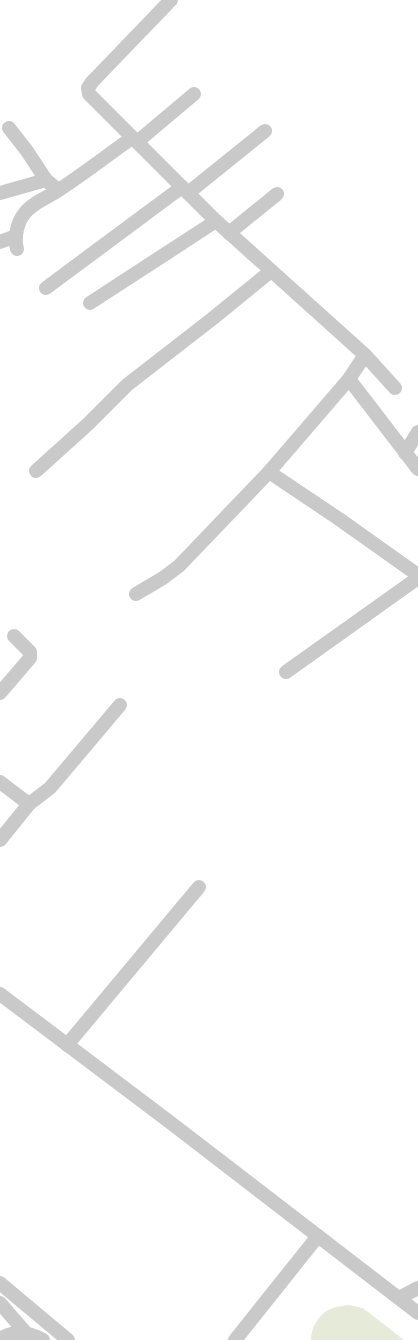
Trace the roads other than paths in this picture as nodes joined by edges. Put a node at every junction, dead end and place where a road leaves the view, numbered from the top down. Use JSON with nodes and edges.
{"nodes":[{"id":1,"x":171,"y":0,"type":"edge"},
{"id":2,"x":194,"y":94,"type":"dead end"},
{"id":3,"x":9,"y":128,"type":"dead end"},
{"id":4,"x":265,"y":131,"type":"dead end"},
{"id":5,"x":134,"y":140,"type":"junction"},
{"id":6,"x":46,"y":180,"type":"junction"},
{"id":7,"x":58,"y":190,"type":"junction"},
{"id":8,"x":185,"y":190,"type":"junction"},
{"id":9,"x":0,"y":193,"type":"edge"},
{"id":10,"x":277,"y":194,"type":"dead end"},
{"id":11,"x":216,"y":221,"type":"junction"},
{"id":12,"x":229,"y":233,"type":"junction"},
{"id":13,"x":0,"y":242,"type":"edge"},
{"id":14,"x":271,"y":271,"type":"junction"},
{"id":15,"x":46,"y":288,"type":"dead end"},
{"id":16,"x":90,"y":303,"type":"dead end"},
{"id":17,"x":365,"y":355,"type":"junction"},
{"id":18,"x":349,"y":379,"type":"junction"},
{"id":19,"x":395,"y":388,"type":"dead end"},
{"id":20,"x":418,"y":432,"type":"edge"},
{"id":21,"x":405,"y":453,"type":"junction"},
{"id":22,"x":418,"y":469,"type":"edge"},
{"id":23,"x":36,"y":471,"type":"dead end"},
{"id":24,"x":269,"y":472,"type":"junction"},
{"id":25,"x":418,"y":576,"type":"edge"},
{"id":26,"x":136,"y":594,"type":"dead end"},
{"id":27,"x":14,"y":636,"type":"dead end"},
{"id":28,"x":286,"y":672,"type":"dead end"},
{"id":29,"x":0,"y":693,"type":"edge"},
{"id":30,"x":120,"y":705,"type":"dead end"},
{"id":31,"x":0,"y":782,"type":"edge"},
{"id":32,"x":29,"y":804,"type":"junction"},
{"id":33,"x":0,"y":840,"type":"edge"},
{"id":34,"x":199,"y":887,"type":"dead end"},
{"id":35,"x":0,"y":994,"type":"edge"},
{"id":36,"x":67,"y":1044,"type":"junction"},
{"id":37,"x":318,"y":1236,"type":"junction"},
{"id":38,"x":0,"y":1283,"type":"edge"},
{"id":39,"x":418,"y":1288,"type":"edge"},
{"id":40,"x":399,"y":1298,"type":"junction"},
{"id":41,"x":0,"y":1303,"type":"edge"},
{"id":42,"x":418,"y":1313,"type":"edge"},
{"id":43,"x":0,"y":1339,"type":"edge"},
{"id":44,"x":32,"y":1340,"type":"edge"},
{"id":45,"x":44,"y":1340,"type":"edge"},
{"id":46,"x":68,"y":1340,"type":"edge"},
{"id":47,"x":235,"y":1340,"type":"edge"}],
"edges":[{"from":1,"to":5,"type":"street"},
{"from":2,"to":5,"type":"street"},
{"from":3,"to":6,"type":"street"},
{"from":4,"to":8,"type":"street"},
{"from":5,"to":7,"type":"street"},
{"from":5,"to":8,"type":"street"},
{"from":6,"to":7,"type":"street"},
{"from":6,"to":9,"type":"street"},
{"from":7,"to":13,"type":"street"},
{"from":8,"to":11,"type":"street"},
{"from":8,"to":15,"type":"street"},
{"from":10,"to":12,"type":"street"},
{"from":11,"to":12,"type":"street"},
{"from":11,"to":16,"type":"street"},
{"from":12,"to":14,"type":"street"},
{"from":14,"to":17,"type":"street"},
{"from":14,"to":23,"type":"street"},
{"from":17,"to":18,"type":"street"},
{"from":17,"to":19,"type":"street"},
{"from":18,"to":21,"type":"street"},
{"from":18,"to":24,"type":"street"},
{"from":20,"to":21,"type":"street"},
{"from":21,"to":22,"type":"street"},
{"from":24,"to":25,"type":"street"},
{"from":24,"to":26,"type":"street"},
{"from":25,"to":28,"type":"street"},
{"from":27,"to":29,"type":"street"},
{"from":30,"to":32,"type":"street"},
{"from":31,"to":32,"type":"street"},
{"from":32,"to":33,"type":"street"},
{"from":34,"to":36,"type":"street"},
{"from":35,"to":36,"type":"street"},
{"from":36,"to":37,"type":"street"},
{"from":37,"to":40,"type":"street"},
{"from":37,"to":47,"type":"street"},
{"from":38,"to":46,"type":"street"},
{"from":39,"to":40,"type":"street"},
{"from":40,"to":42,"type":"street"},
{"from":41,"to":44,"type":"street"},
{"from":43,"to":45,"type":"street","bridge":true}]}
